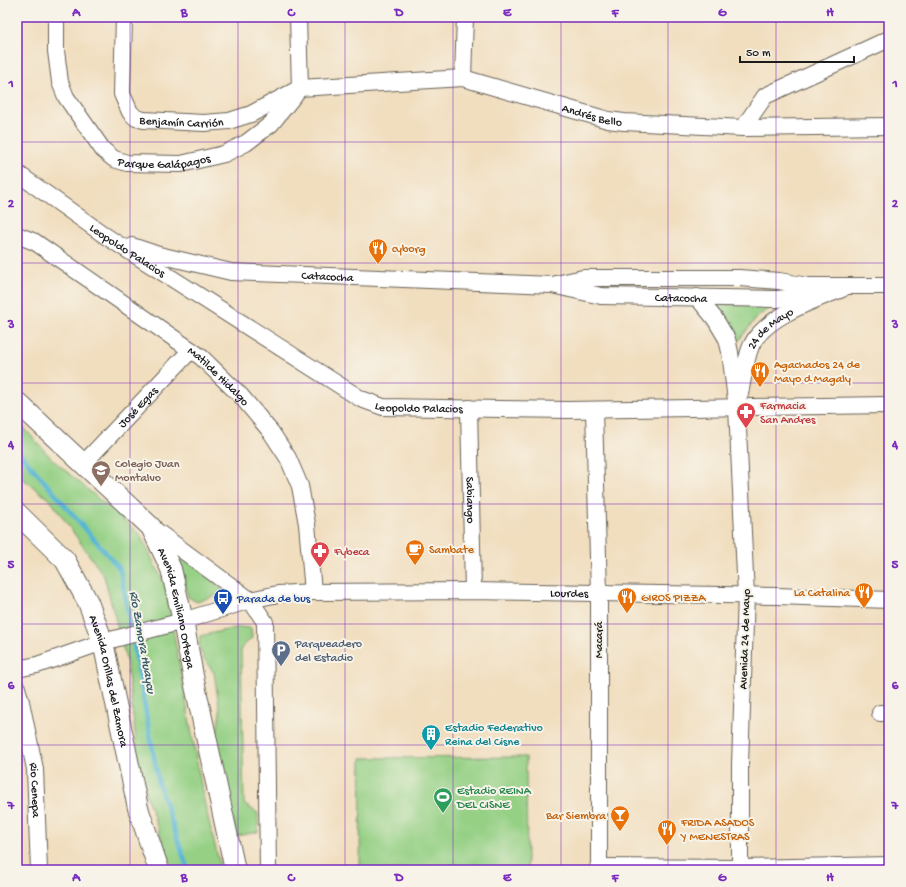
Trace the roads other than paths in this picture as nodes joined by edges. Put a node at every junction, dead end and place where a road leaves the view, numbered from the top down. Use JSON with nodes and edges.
{"nodes":[{"id":1,"x":56,"y":17,"type":"edge"},
{"id":2,"x":124,"y":17,"type":"edge"},
{"id":3,"x":298,"y":17,"type":"edge"},
{"id":4,"x":465,"y":17,"type":"edge"},
{"id":5,"x":889,"y":39,"type":"edge"},
{"id":6,"x":463,"y":78,"type":"junction"},
{"id":7,"x":300,"y":88,"type":"junction"},
{"id":8,"x":889,"y":126,"type":"edge"},
{"id":9,"x":743,"y":128,"type":"junction"},
{"id":10,"x":17,"y":173,"type":"edge"},
{"id":11,"x":107,"y":237,"type":"junction"},
{"id":12,"x":19,"y":239,"type":"edge"},
{"id":13,"x":552,"y":285,"type":"junction"},
{"id":14,"x":808,"y":286,"type":"junction"},
{"id":15,"x":848,"y":286,"type":"junction"},
{"id":16,"x":889,"y":286,"type":"edge"},
{"id":17,"x":697,"y":297,"type":"junction"},
{"id":18,"x":191,"y":350,"type":"junction"},
{"id":19,"x":17,"y":402,"type":"edge"},
{"id":20,"x":889,"y":405,"type":"edge"},
{"id":21,"x":469,"y":408,"type":"junction"},
{"id":22,"x":737,"y":408,"type":"junction"},
{"id":23,"x":594,"y":410,"type":"junction"},
{"id":24,"x":83,"y":464,"type":"junction"},
{"id":25,"x":17,"y":513,"type":"edge"},
{"id":26,"x":151,"y":527,"type":"junction"},
{"id":27,"x":473,"y":591,"type":"junction"},
{"id":28,"x":314,"y":592,"type":"junction"},
{"id":29,"x":599,"y":594,"type":"junction"},
{"id":30,"x":746,"y":595,"type":"junction"},
{"id":31,"x":250,"y":600,"type":"junction"},
{"id":32,"x":889,"y":600,"type":"edge"},
{"id":33,"x":174,"y":623,"type":"junction"},
{"id":34,"x":109,"y":640,"type":"junction"},
{"id":35,"x":17,"y":669,"type":"edge"},
{"id":36,"x":17,"y":688,"type":"edge"},
{"id":37,"x":889,"y":866,"type":"edge"},
{"id":38,"x":599,"y":868,"type":"edge"},
{"id":39,"x":740,"y":869,"type":"edge"},
{"id":40,"x":39,"y":870,"type":"edge"},
{"id":41,"x":159,"y":870,"type":"edge"},
{"id":42,"x":235,"y":870,"type":"edge"},
{"id":43,"x":268,"y":870,"type":"edge"}],
"edges":[{"from":1,"to":7,"type":"street","name":"Parque Galápagos"},
{"from":2,"to":7,"type":"street","name":"Benjamín Carrión"},
{"from":3,"to":7,"type":"street"},
{"from":4,"to":6,"type":"street"},
{"from":5,"to":9,"type":"street"},
{"from":6,"to":7,"type":"street","name":"Andrés Bello"},
{"from":6,"to":9,"type":"street","name":"Andrés Bello"},
{"from":8,"to":9,"type":"street","name":"Andrés Bello"},
{"from":10,"to":11,"type":"street","name":"Leopoldo Palacios"},
{"from":11,"to":13,"type":"street","name":"Catacocha"},
{"from":11,"to":21,"type":"street","name":"Leopoldo Palacios"},
{"from":12,"to":18,"type":"street","name":"Matilde Hidalgo"},
{"from":13,"to":14,"type":"street","name":"Catacocha"},
{"from":13,"to":17,"type":"street","name":"Catacocha"},
{"from":14,"to":15,"type":"street","name":"Catacocha"},
{"from":14,"to":17,"type":"street","name":"Catacocha"},
{"from":15,"to":16,"type":"street","name":"Catacocha"},
{"from":15,"to":22,"type":"street","name":"24 de Mayo"},
{"from":17,"to":22,"type":"street"},
{"from":18,"to":24,"type":"street","name":"José Egas"},
{"from":18,"to":28,"type":"street","name":"Matilde Hidalgo"},
{"from":19,"to":24,"type":"main road","name":"Avenida Emiliano Ortega"},
{"from":20,"to":22,"type":"street","name":"Leopoldo Palacios"},
{"from":21,"to":23,"type":"street","name":"Leopoldo Palacios"},
{"from":21,"to":27,"type":"street","name":"Sabiango"},
{"from":22,"to":23,"type":"street","name":"Leopoldo Palacios"},
{"from":22,"to":30,"type":"street","name":"Avenida 24 de Mayo"},
{"from":23,"to":29,"type":"street","name":"Macará"},
{"from":24,"to":26,"type":"main road","name":"Avenida Emiliano Ortega"},
{"from":25,"to":34,"type":"main road","name":"Avenida Orillas del Zamora"},
{"from":26,"to":31,"type":"street"},
{"from":26,"to":33,"type":"main road","name":"Avenida Emiliano Ortega"},
{"from":27,"to":28,"type":"street","name":"Lourdes"},
{"from":27,"to":29,"type":"street","name":"Lourdes"},
{"from":28,"to":31,"type":"street","name":"Lourdes"},
{"from":29,"to":30,"type":"street","name":"Lourdes"},
{"from":29,"to":38,"type":"street","name":"Macará"},
{"from":30,"to":32,"type":"street","name":"Lourdes"},
{"from":30,"to":39,"type":"street","name":"Avenida 24 de Mayo"},
{"from":31,"to":33,"type":"street","name":"Lourdes"},
{"from":31,"to":43,"type":"street"},
{"from":33,"to":34,"type":"street","name":"Lourdes"},
{"from":33,"to":42,"type":"main road","name":"Avenida Emiliano Ortega"},
{"from":34,"to":35,"type":"street","name":"Lourdes"},
{"from":34,"to":41,"type":"main road","name":"Avenida Orillas del Zamora"},
{"from":36,"to":40,"type":"street","name":"Rio Cenepa"},
{"from":37,"to":39,"type":"street"},
{"from":38,"to":39,"type":"street"}]}
